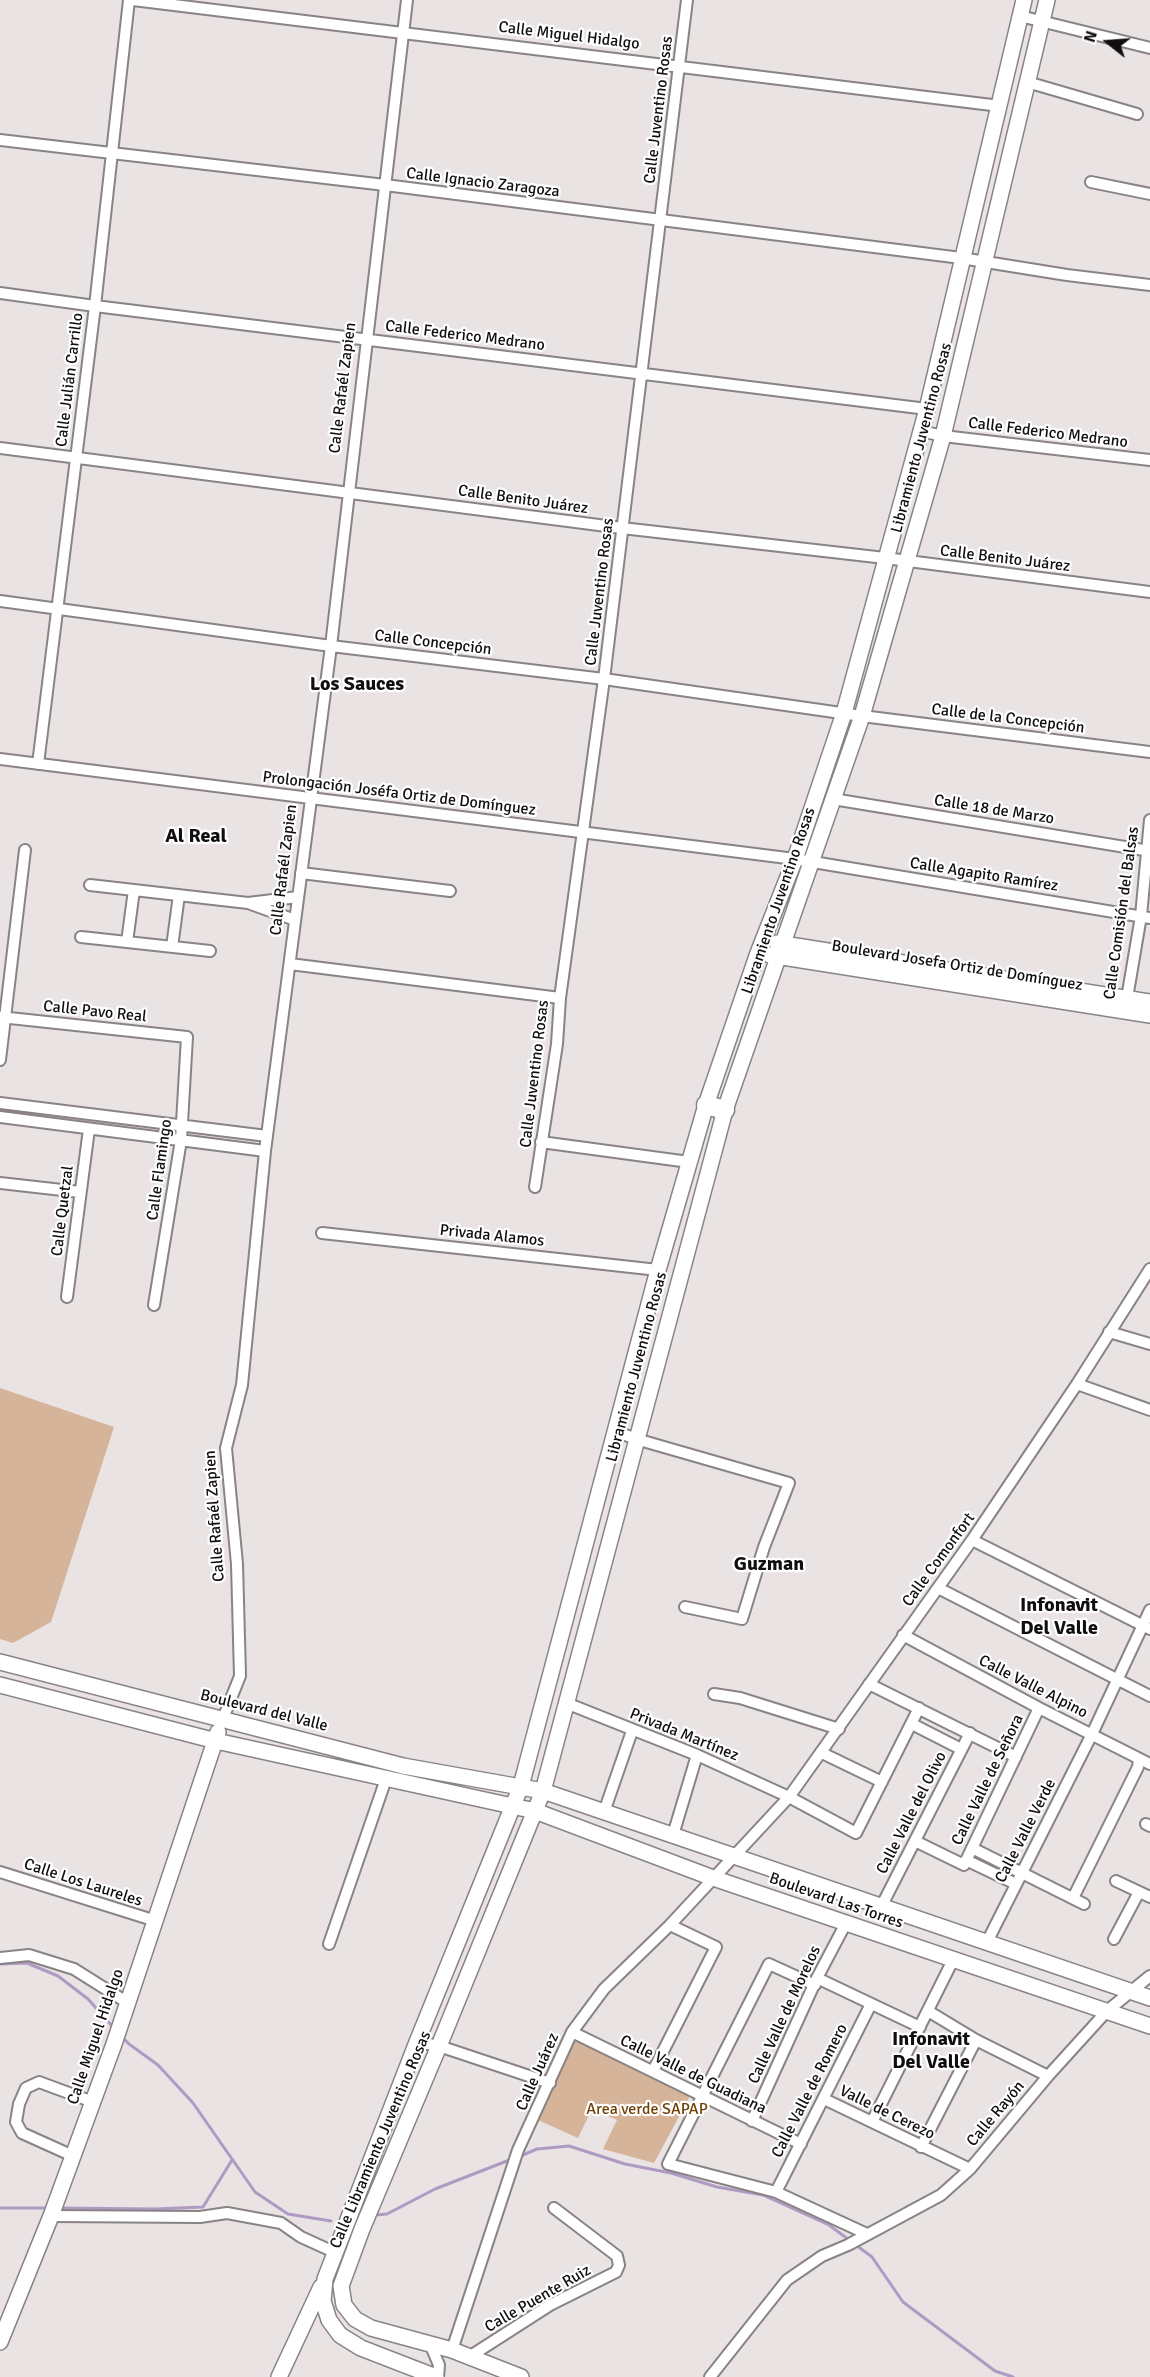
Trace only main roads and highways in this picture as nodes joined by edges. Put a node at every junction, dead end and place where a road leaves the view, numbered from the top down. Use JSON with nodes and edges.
{"nodes":[{"id":1,"x":1024,"y":0,"type":"edge"},
{"id":2,"x":1047,"y":0,"type":"edge"},
{"id":3,"x":760,"y":947,"type":"junction"},
{"id":4,"x":782,"y":951,"type":"junction"},
{"id":5,"x":1150,"y":1002,"type":"edge"},
{"id":6,"x":1125,"y":1004,"type":"junction"},
{"id":7,"x":1150,"y":1016,"type":"edge"},
{"id":8,"x":706,"y":1105,"type":"junction"},
{"id":9,"x":725,"y":1110,"type":"junction"},
{"id":10,"x":0,"y":1662,"type":"edge"},
{"id":11,"x":0,"y":1685,"type":"edge"},
{"id":12,"x":91,"y":1685,"type":"junction"},
{"id":13,"x":86,"y":1707,"type":"junction"},
{"id":14,"x":222,"y":1721,"type":"junction"},
{"id":15,"x":216,"y":1740,"type":"junction"},
{"id":16,"x":335,"y":1748,"type":"junction"},
{"id":17,"x":315,"y":1761,"type":"junction"},
{"id":18,"x":521,"y":1786,"type":"junction"},
{"id":19,"x":543,"y":1791,"type":"junction"},
{"id":20,"x":513,"y":1806,"type":"junction"},
{"id":21,"x":535,"y":1811,"type":"junction"},
{"id":22,"x":1150,"y":1998,"type":"edge"},
{"id":23,"x":1150,"y":2026,"type":"edge"},
{"id":24,"x":325,"y":2279,"type":"junction"},
{"id":25,"x":0,"y":2342,"type":"edge"},
{"id":26,"x":279,"y":2377,"type":"edge"},
{"id":27,"x":437,"y":2377,"type":"edge"},
{"id":28,"x":521,"y":2377,"type":"edge"}],
"edges":[{"from":1,"to":3,"type":"main road","name":"Libramiento Juventino Rosas"},
{"from":2,"to":4,"type":"main road","name":"Libramiento Juventino Rosas"},
{"from":3,"to":4,"type":"main road","name":"Boulevard Josefa Ortiz de Domínguez"},
{"from":3,"to":8,"type":"main road","name":"Libramiento Juventino Rosas"},
{"from":4,"to":6,"type":"main road","name":"Boulevard Josefa Ortiz de Domínguez"},
{"from":4,"to":9,"type":"main road","name":"Libramiento Juventino Rosas"},
{"from":5,"to":6,"type":"main road","name":"Boulevard Josefa Ortiz de Domínguez"},
{"from":6,"to":7,"type":"main road","name":"Boulevard Josefa Ortiz de Domínguez"},
{"from":8,"to":9,"type":"main road"},
{"from":8,"to":18,"type":"main road","name":"Libramiento Juventino Rosas"},
{"from":9,"to":19,"type":"main road","name":"Libramiento Juventino Rosas"},
{"from":10,"to":12,"type":"main road","name":"Boulevard del Valle"},
{"from":11,"to":13,"type":"main road"},
{"from":12,"to":13,"type":"main road"},
{"from":12,"to":14,"type":"main road","name":"Boulevard del Valle"},
{"from":13,"to":15,"type":"main road"},
{"from":14,"to":15,"type":"main road","name":"Calle Rafaél Zapien"},
{"from":14,"to":16,"type":"main road","name":"Boulevard del Valle"},
{"from":15,"to":17,"type":"main road"},
{"from":15,"to":25,"type":"main road","name":"Calle Miguel Hidalgo"},
{"from":16,"to":17,"type":"main road"},
{"from":16,"to":18,"type":"main road","name":"Boulevard del Valle"},
{"from":17,"to":20,"type":"main road"},
{"from":18,"to":19,"type":"main road","name":"Boulevard Las Torres"},
{"from":18,"to":20,"type":"main road","name":"Libramiento Juventino Rosas"},
{"from":19,"to":21,"type":"main road","name":"Libramiento Juventino Rosas"},
{"from":19,"to":22,"type":"main road","name":"Boulevard Las Torres"},
{"from":20,"to":21,"type":"main road","name":"Boulevard Las Torres"},
{"from":20,"to":24,"type":"main road","name":"Calle Libramiento Juventino Rosas"},
{"from":21,"to":23,"type":"main road","name":"Boulevard Las Torres"},
{"from":21,"to":28,"type":"main road","name":"Calle Libramiento Juventino Rosas"},
{"from":24,"to":26,"type":"main road"},
{"from":24,"to":27,"type":"main road","name":"Calle Libramiento Juventino Rosas"}]}
